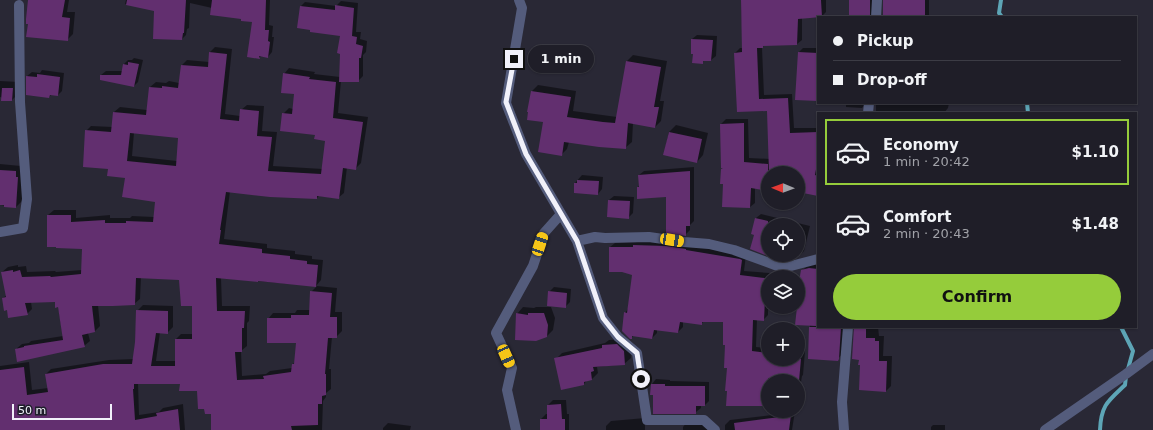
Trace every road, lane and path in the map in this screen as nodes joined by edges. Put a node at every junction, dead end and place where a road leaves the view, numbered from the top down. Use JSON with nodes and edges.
{"nodes":[{"id":1,"x":520,"y":0,"type":"edge"},
{"id":2,"x":877,"y":0,"type":"edge"},
{"id":3,"x":19,"y":5,"type":"dead end"},
{"id":4,"x":876,"y":16,"type":"edge"},
{"id":5,"x":561,"y":214,"type":"junction"},
{"id":6,"x":0,"y":232,"type":"edge"},
{"id":7,"x":577,"y":241,"type":"junction"},
{"id":8,"x":817,"y":259,"type":"edge"},
{"id":9,"x":848,"y":328,"type":"edge"},
{"id":10,"x":1153,"y":354,"type":"edge"},
{"id":11,"x":516,"y":430,"type":"edge"},
{"id":12,"x":715,"y":430,"type":"edge"},
{"id":13,"x":844,"y":430,"type":"edge"},
{"id":14,"x":1045,"y":430,"type":"edge"}],
"edges":[{"from":1,"to":5,"type":"street"},
{"from":2,"to":4,"type":"street"},
{"from":3,"to":6,"type":"street"},
{"from":5,"to":7,"type":"street"},
{"from":5,"to":11,"type":"street"},
{"from":7,"to":8,"type":"street"},
{"from":7,"to":12,"type":"street"},
{"from":9,"to":13,"type":"street"},
{"from":10,"to":14,"type":"street"}]}
